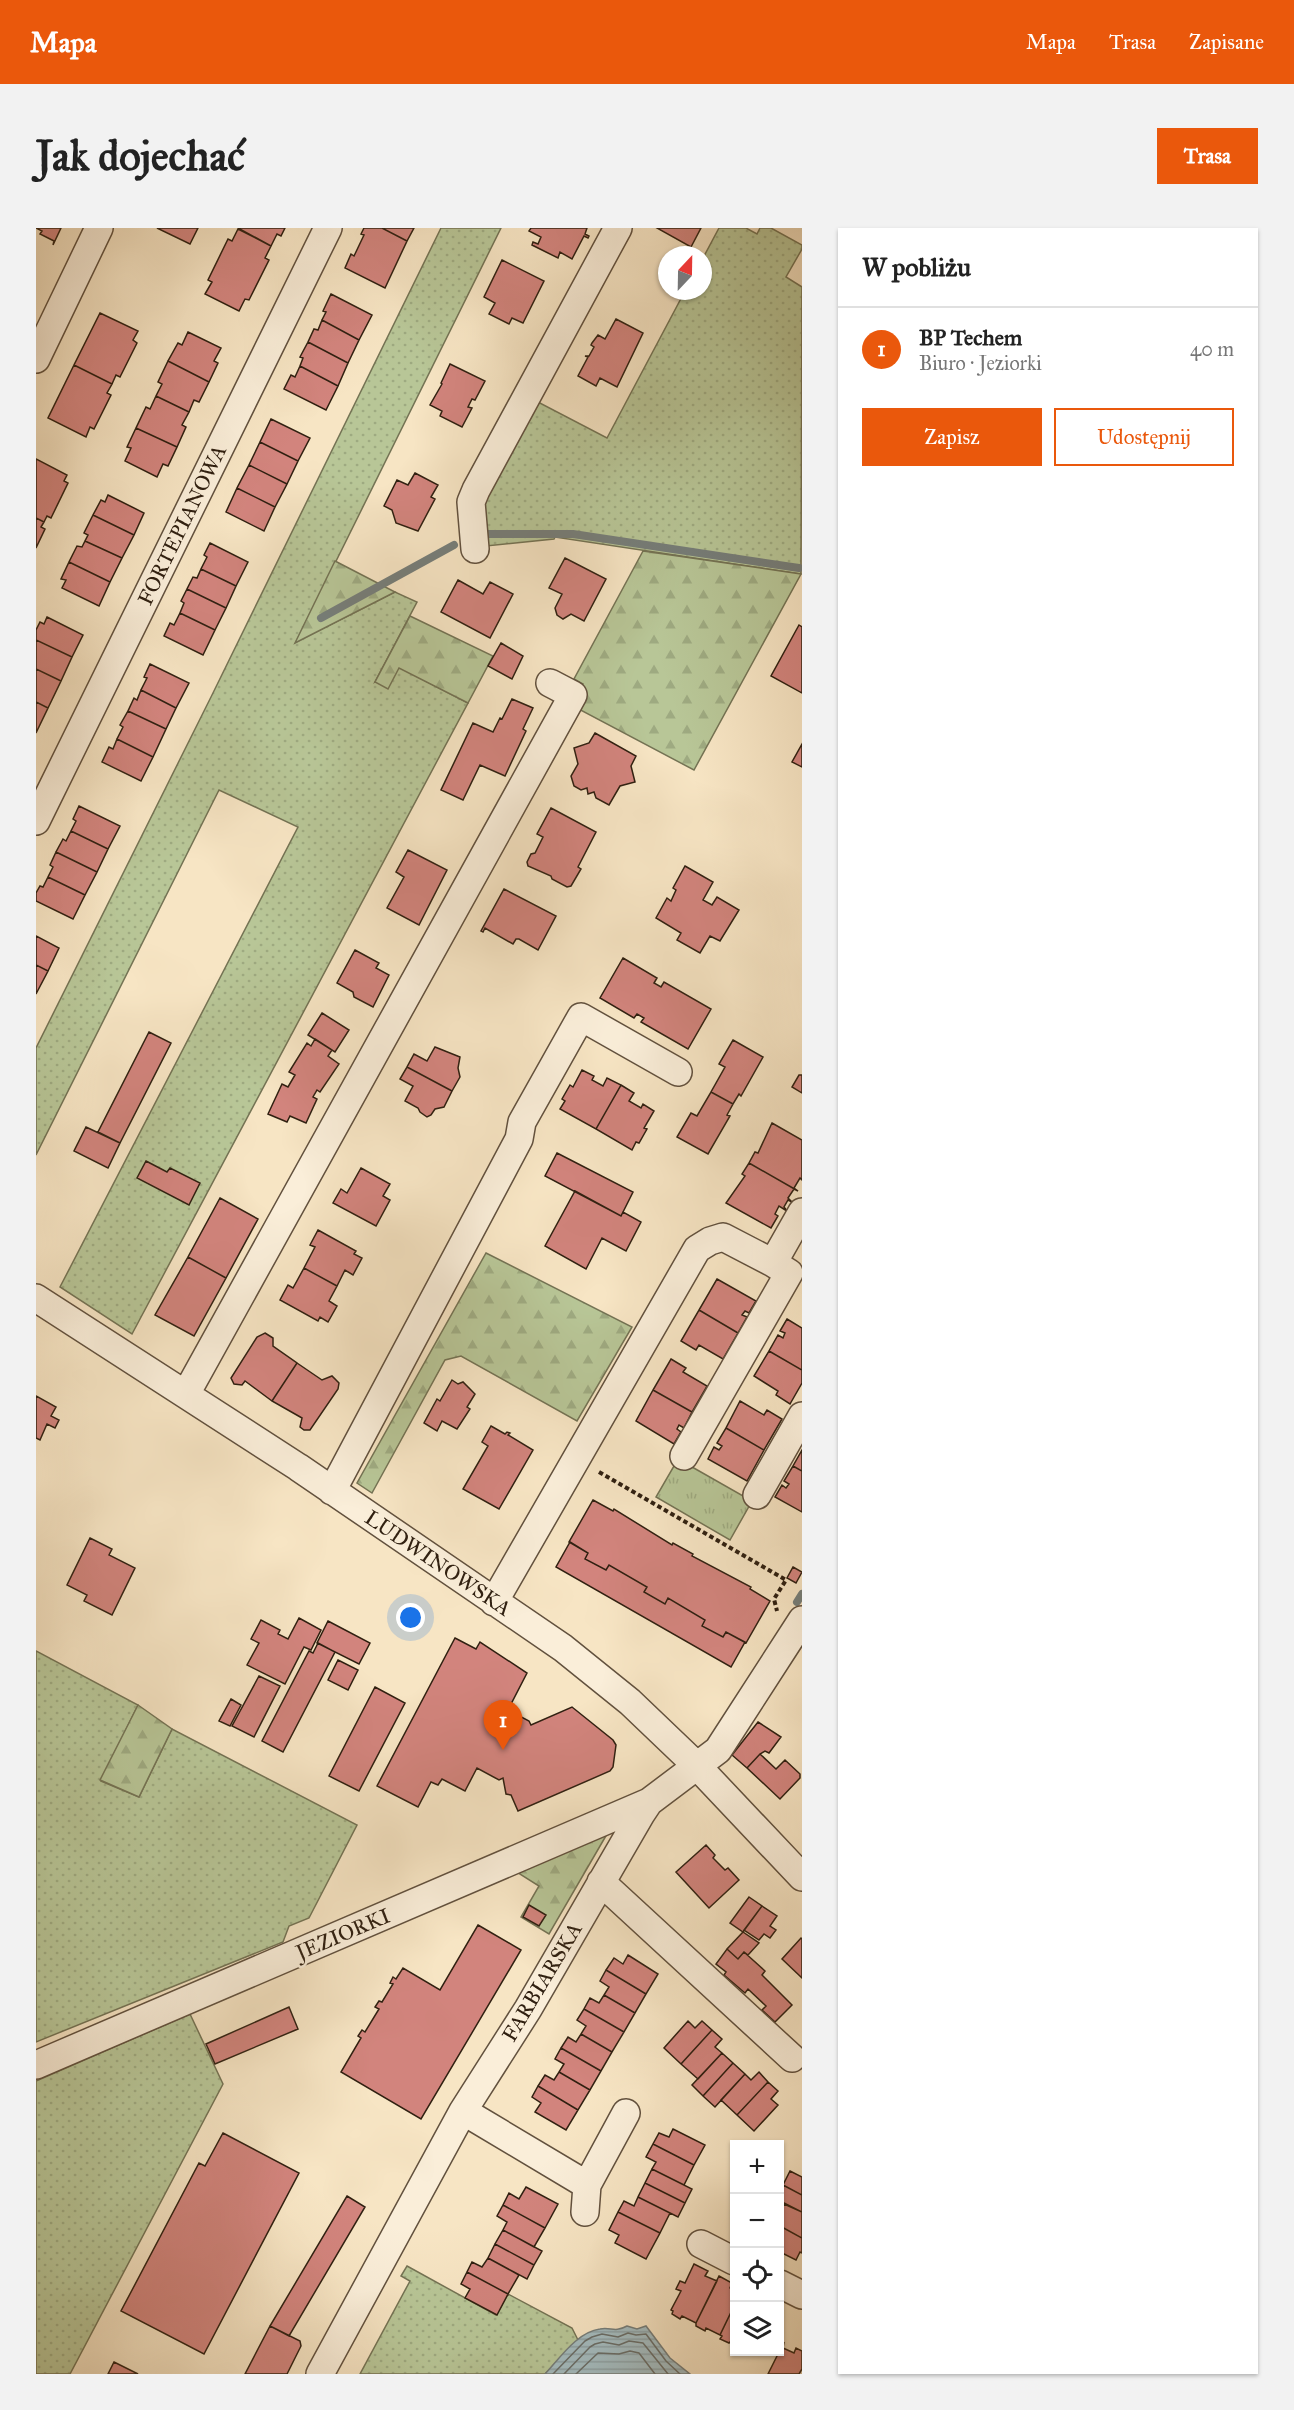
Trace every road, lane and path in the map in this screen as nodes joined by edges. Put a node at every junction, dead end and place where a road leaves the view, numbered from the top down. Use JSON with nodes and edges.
{"nodes":[{"id":1,"x":99,"y":228,"type":"edge"},
{"id":2,"x":328,"y":228,"type":"edge"},
{"id":3,"x":618,"y":228,"type":"edge"},
{"id":4,"x":36,"y":359,"type":"edge"},
{"id":5,"x":475,"y":549,"type":"dead end"},
{"id":6,"x":550,"y":683,"type":"dead end"},
{"id":7,"x":36,"y":821,"type":"edge"},
{"id":8,"x":678,"y":1072,"type":"dead end"},
{"id":9,"x":802,"y":1212,"type":"edge"},
{"id":10,"x":788,"y":1272,"type":"edge"},
{"id":11,"x":36,"y":1298,"type":"edge"},
{"id":12,"x":186,"y":1394,"type":"junction"},
{"id":13,"x":802,"y":1416,"type":"edge"},
{"id":14,"x":684,"y":1456,"type":"dead end"},
{"id":15,"x":592,"y":1468,"type":"dead end"},
{"id":16,"x":332,"y":1491,"type":"junction"},
{"id":17,"x":757,"y":1495,"type":"dead end"},
{"id":18,"x":494,"y":1602,"type":"junction"},
{"id":19,"x":772,"y":1620,"type":"dead end"},
{"id":20,"x":802,"y":1620,"type":"edge"},
{"id":21,"x":698,"y":1767,"type":"junction"},
{"id":22,"x":649,"y":1802,"type":"junction"},
{"id":23,"x":802,"y":1877,"type":"edge"},
{"id":24,"x":601,"y":1882,"type":"junction"},
{"id":25,"x":792,"y":2058,"type":"dead end"},
{"id":26,"x":36,"y":2066,"type":"edge"},
{"id":27,"x":464,"y":2111,"type":"junction"},
{"id":28,"x":626,"y":2113,"type":"dead end"},
{"id":29,"x":701,"y":2244,"type":"dead end"},
{"id":30,"x":730,"y":2258,"type":"edge"},
{"id":31,"x":784,"y":2285,"type":"edge"},
{"id":32,"x":802,"y":2295,"type":"edge"},
{"id":33,"x":320,"y":2374,"type":"edge"}],
"edges":[{"from":1,"to":4,"type":"street"},
{"from":2,"to":7,"type":"street","name":"FORTEPIANOWA"},
{"from":3,"to":5,"type":"street"},
{"from":6,"to":12,"type":"street"},
{"from":8,"to":16,"type":"street"},
{"from":9,"to":10,"type":"street"},
{"from":10,"to":14,"type":"street"},
{"from":10,"to":18,"type":"street"},
{"from":11,"to":12,"type":"street","name":"LUDWINOWSKA"},
{"from":12,"to":16,"type":"street","name":"LUDWINOWSKA"},
{"from":13,"to":17,"type":"street"},
{"from":15,"to":19,"type":"path"},
{"from":16,"to":18,"type":"street","name":"LUDWINOWSKA"},
{"from":18,"to":21,"type":"street","name":"LUDWINOWSKA"},
{"from":20,"to":21,"type":"street","name":"FARBIARSKA"},
{"from":21,"to":22,"type":"street","name":"FARBIARSKA"},
{"from":21,"to":23,"type":"street","name":"LUDWINOWSKA"},
{"from":22,"to":24,"type":"street","name":"FARBIARSKA"},
{"from":22,"to":26,"type":"street","name":"JEZIORKI"},
{"from":24,"to":25,"type":"street"},
{"from":24,"to":27,"type":"street","name":"FARBIARSKA"},
{"from":27,"to":28,"type":"street"},
{"from":27,"to":33,"type":"street","name":"FARBIARSKA"},
{"from":29,"to":30,"type":"street"},
{"from":31,"to":32,"type":"street"}]}
